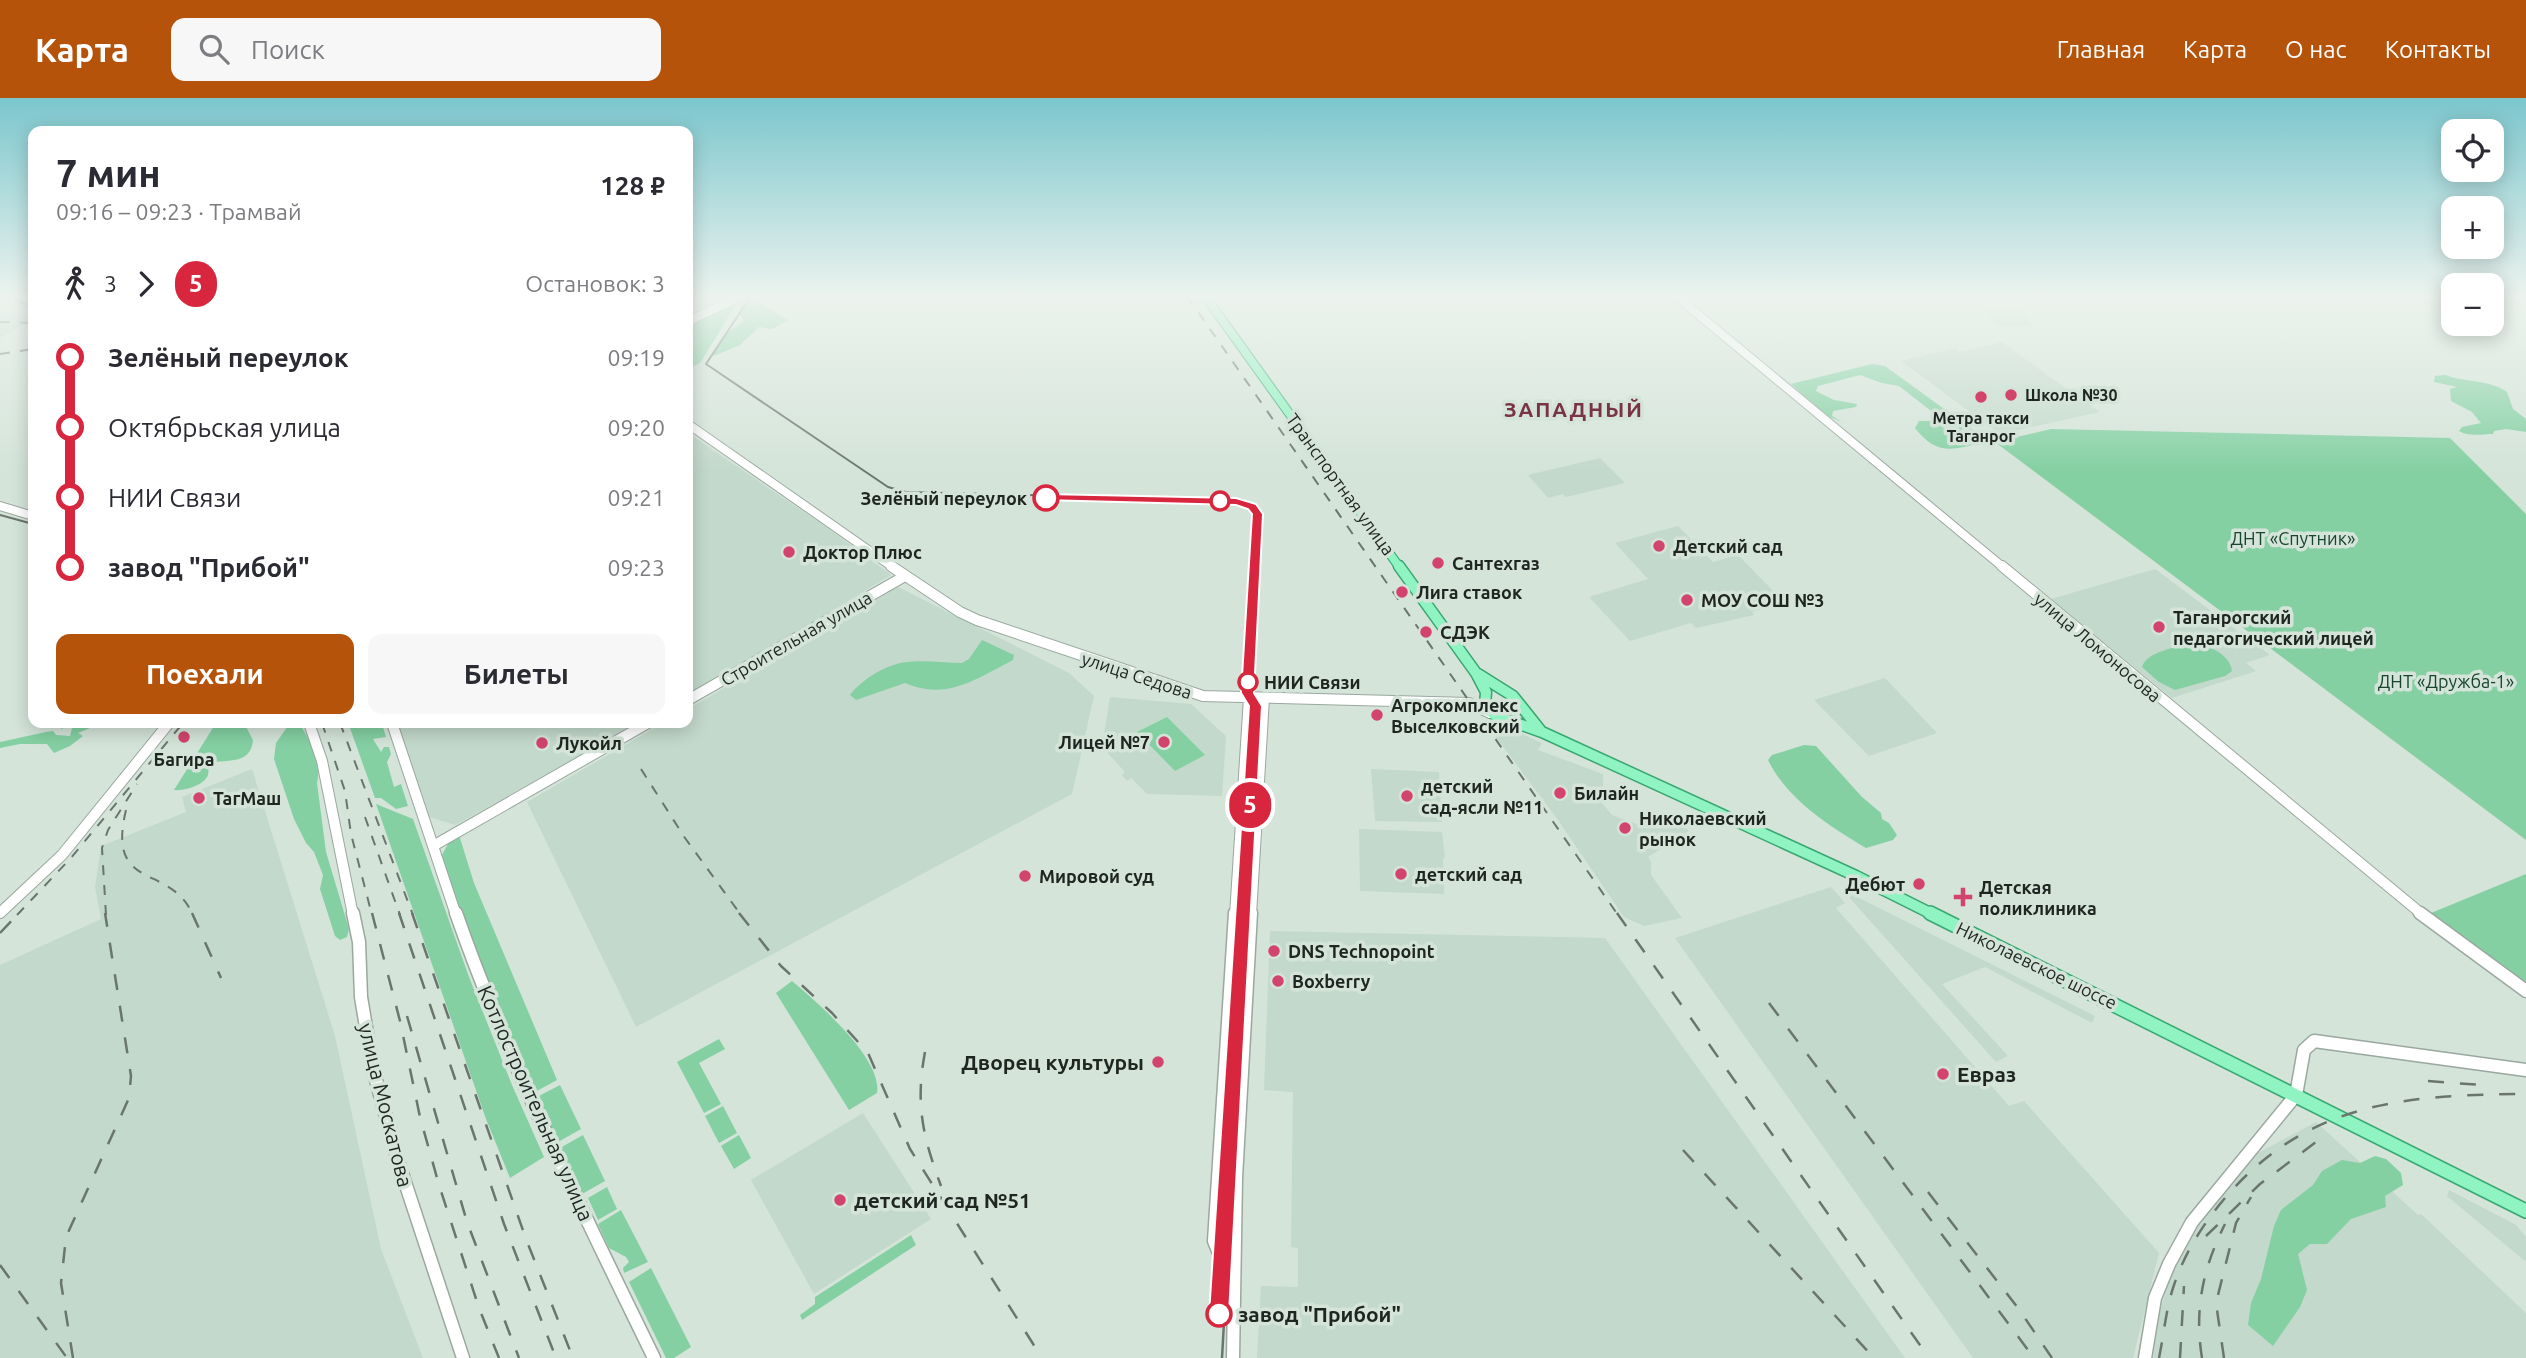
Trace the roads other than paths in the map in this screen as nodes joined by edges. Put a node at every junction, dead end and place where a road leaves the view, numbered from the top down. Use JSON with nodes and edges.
{"nodes":[{"id":1,"x":1247,"y":355,"type":"edge"},
{"id":2,"x":1747,"y":355,"type":"edge"},
{"id":3,"x":693,"y":427,"type":"edge"},
{"id":4,"x":0,"y":506,"type":"edge"},
{"id":5,"x":28,"y":514,"type":"edge"},
{"id":6,"x":905,"y":576,"type":"junction"},
{"id":7,"x":1476,"y":673,"type":"junction"},
{"id":8,"x":693,"y":697,"type":"edge"},
{"id":9,"x":1487,"y":697,"type":"junction"},
{"id":10,"x":1249,"y":698,"type":"junction"},
{"id":11,"x":1264,"y":698,"type":"junction"},
{"id":12,"x":1516,"y":699,"type":"junction"},
{"id":13,"x":1468,"y":704,"type":"junction"},
{"id":14,"x":1493,"y":715,"type":"junction"},
{"id":15,"x":165,"y":728,"type":"edge"},
{"id":16,"x":311,"y":728,"type":"edge"},
{"id":17,"x":394,"y":728,"type":"edge"},
{"id":18,"x":639,"y":728,"type":"edge"},
{"id":19,"x":1542,"y":732,"type":"junction"},
{"id":20,"x":433,"y":846,"type":"junction"},
{"id":21,"x":0,"y":913,"type":"edge"},
{"id":22,"x":2526,"y":991,"type":"edge"},
{"id":23,"x":2526,"y":1070,"type":"edge"},
{"id":24,"x":2296,"y":1096,"type":"junction"},
{"id":25,"x":2526,"y":1211,"type":"edge"},
{"id":26,"x":1235,"y":1290,"type":"junction"},
{"id":27,"x":463,"y":1358,"type":"edge"},
{"id":28,"x":654,"y":1358,"type":"edge"},
{"id":29,"x":1233,"y":1358,"type":"edge"},
{"id":30,"x":2145,"y":1358,"type":"edge"}],
"edges":[{"from":1,"to":7,"type":"main road","name":"Транспортная улица"},
{"from":2,"to":22,"type":"main road","name":"улица Ломоносова"},
{"from":3,"to":6,"type":"main road","name":"улица Седова"},
{"from":4,"to":5,"type":"main road"},
{"from":6,"to":8,"type":"main road","name":"Строительная улица"},
{"from":6,"to":10,"type":"main road","name":"улица Седова"},
{"from":7,"to":9,"type":"main road"},
{"from":7,"to":12,"type":"main road"},
{"from":9,"to":12,"type":"main road"},
{"from":9,"to":13,"type":"main road","name":"улица Седова"},
{"from":9,"to":14,"type":"main road"},
{"from":10,"to":11,"type":"main road","name":"улица Седова"},
{"from":10,"to":26,"type":"main road"},
{"from":11,"to":13,"type":"main road","name":"улица Седова"},
{"from":11,"to":26,"type":"main road"},
{"from":12,"to":14,"type":"main road"},
{"from":12,"to":19,"type":"main road"},
{"from":13,"to":14,"type":"main road","name":"улица Седова"},
{"from":14,"to":19,"type":"main road","name":"Николаевское шоссе"},
{"from":15,"to":21,"type":"main road"},
{"from":16,"to":27,"type":"main road","name":"улица Москатова"},
{"from":17,"to":20,"type":"main road","name":"Котлостроительная улица"},
{"from":18,"to":20,"type":"main road"},
{"from":19,"to":24,"type":"main road","name":"Николаевское шоссе"},
{"from":20,"to":28,"type":"main road","name":"Котлостроительная улица"},
{"from":23,"to":24,"type":"main road"},
{"from":24,"to":25,"type":"main road","name":"Николаевское шоссе"},
{"from":24,"to":30,"type":"main road"},
{"from":26,"to":29,"type":"main road"}]}
